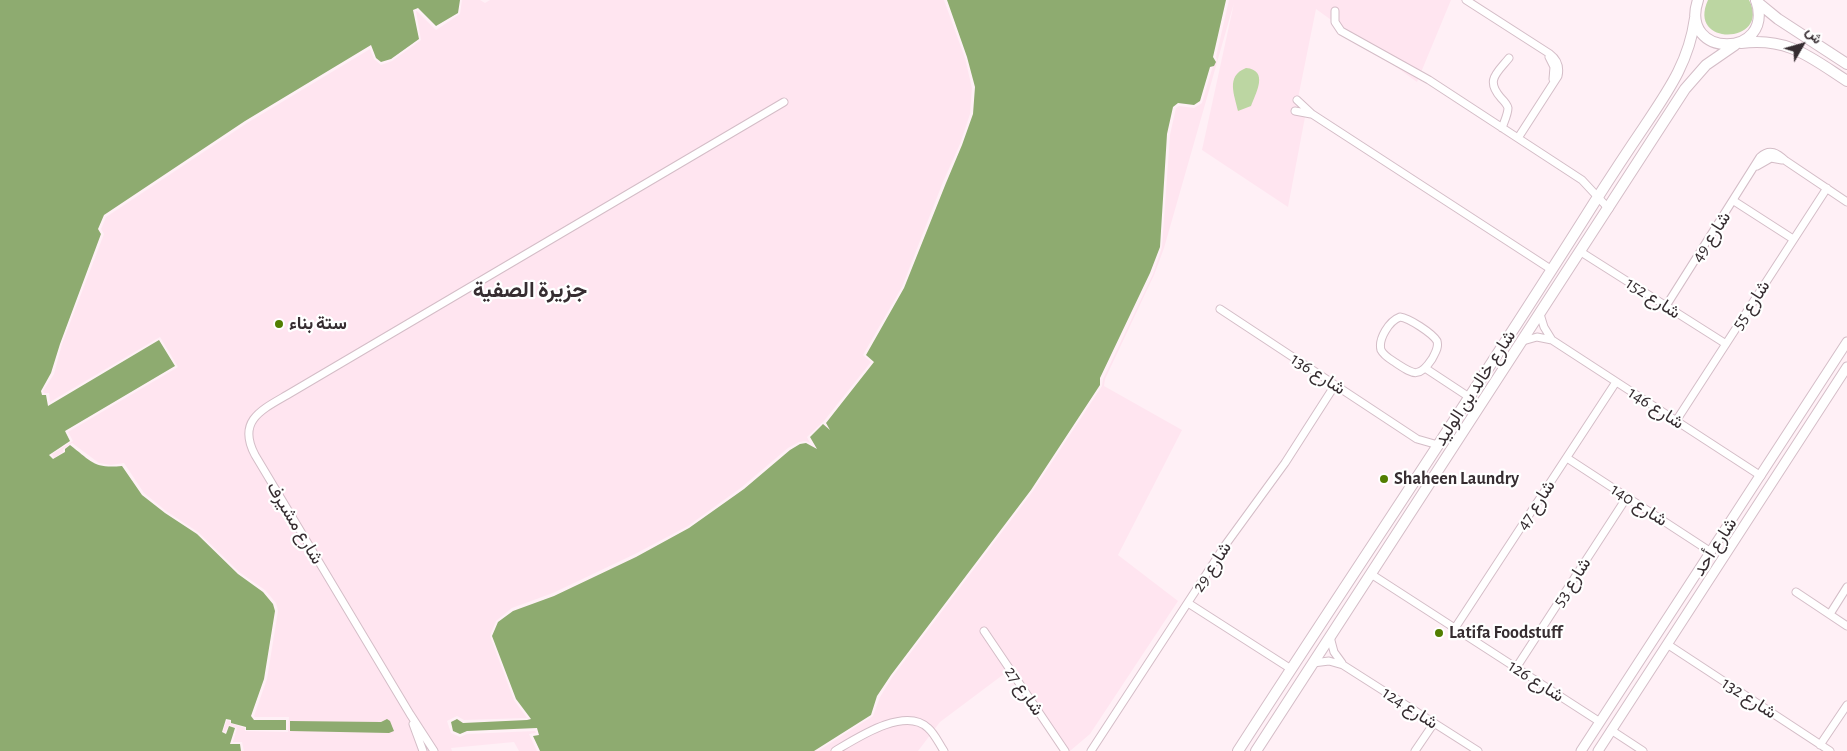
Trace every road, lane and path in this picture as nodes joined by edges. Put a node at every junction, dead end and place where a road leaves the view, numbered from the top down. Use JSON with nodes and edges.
{"nodes":[{"id":1,"x":1466,"y":0,"type":"edge"},
{"id":2,"x":1688,"y":0,"type":"edge"},
{"id":3,"x":1698,"y":0,"type":"edge"},
{"id":4,"x":1756,"y":1,"type":"edge"},
{"id":5,"x":1335,"y":11,"type":"dead end"},
{"id":6,"x":1695,"y":17,"type":"junction"},
{"id":7,"x":1737,"y":44,"type":"junction"},
{"id":8,"x":1509,"y":58,"type":"dead end"},
{"id":9,"x":1847,"y":64,"type":"edge"},
{"id":10,"x":1847,"y":81,"type":"edge"},
{"id":11,"x":1297,"y":100,"type":"dead end"},
{"id":12,"x":784,"y":102,"type":"dead end"},
{"id":13,"x":1295,"y":111,"type":"dead end"},
{"id":14,"x":1312,"y":114,"type":"junction"},
{"id":15,"x":1502,"y":128,"type":"junction"},
{"id":16,"x":1518,"y":138,"type":"junction"},
{"id":17,"x":1827,"y":188,"type":"junction"},
{"id":18,"x":1598,"y":197,"type":"junction"},
{"id":19,"x":1734,"y":201,"type":"junction"},
{"id":20,"x":1847,"y":202,"type":"edge"},
{"id":21,"x":1609,"y":209,"type":"junction"},
{"id":22,"x":1794,"y":239,"type":"junction"},
{"id":23,"x":1581,"y":252,"type":"junction"},
{"id":24,"x":1552,"y":270,"type":"junction"},
{"id":25,"x":1666,"y":306,"type":"junction"},
{"id":26,"x":1220,"y":309,"type":"dead end"},
{"id":27,"x":1540,"y":314,"type":"junction"},
{"id":28,"x":1552,"y":340,"type":"junction"},
{"id":29,"x":1523,"y":341,"type":"junction"},
{"id":30,"x":1847,"y":342,"type":"edge"},
{"id":31,"x":1726,"y":344,"type":"junction"},
{"id":32,"x":1426,"y":368,"type":"junction"},
{"id":33,"x":1847,"y":368,"type":"edge"},
{"id":34,"x":1826,"y":375,"type":"junction"},
{"id":35,"x":1616,"y":382,"type":"junction"},
{"id":36,"x":1838,"y":382,"type":"junction"},
{"id":37,"x":1335,"y":385,"type":"junction"},
{"id":38,"x":1469,"y":397,"type":"junction"},
{"id":39,"x":1676,"y":421,"type":"junction"},
{"id":40,"x":1417,"y":439,"type":"junction"},
{"id":41,"x":1438,"y":445,"type":"junction"},
{"id":42,"x":1430,"y":456,"type":"junction"},
{"id":43,"x":1567,"y":458,"type":"junction"},
{"id":44,"x":1418,"y":475,"type":"junction"},
{"id":45,"x":1761,"y":476,"type":"junction"},
{"id":46,"x":1430,"y":484,"type":"junction"},
{"id":47,"x":1406,"y":493,"type":"junction"},
{"id":48,"x":1627,"y":497,"type":"junction"},
{"id":49,"x":1419,"y":501,"type":"junction"},
{"id":50,"x":1732,"y":520,"type":"junction"},
{"id":51,"x":1744,"y":526,"type":"junction"},
{"id":52,"x":1712,"y":552,"type":"junction"},
{"id":53,"x":1371,"y":574,"type":"junction"},
{"id":54,"x":1847,"y":587,"type":"edge"},
{"id":55,"x":1796,"y":592,"type":"dead end"},
{"id":56,"x":1188,"y":602,"type":"junction"},
{"id":57,"x":1830,"y":614,"type":"junction"},
{"id":58,"x":1847,"y":626,"type":"edge"},
{"id":59,"x":1456,"y":628,"type":"junction"},
{"id":60,"x":984,"y":631,"type":"dead end"},
{"id":61,"x":1330,"y":637,"type":"junction"},
{"id":62,"x":1668,"y":644,"type":"junction"},
{"id":63,"x":1313,"y":663,"type":"junction"},
{"id":64,"x":1344,"y":665,"type":"junction"},
{"id":65,"x":1516,"y":668,"type":"junction"},
{"id":66,"x":1291,"y":669,"type":"junction"},
{"id":67,"x":1847,"y":705,"type":"edge"},
{"id":68,"x":1607,"y":712,"type":"junction"},
{"id":69,"x":410,"y":714,"type":"junction"},
{"id":70,"x":1618,"y":719,"type":"junction"},
{"id":71,"x":1600,"y":722,"type":"junction"},
{"id":72,"x":1434,"y":723,"type":"junction"},
{"id":73,"x":1611,"y":730,"type":"junction"},
{"id":74,"x":1820,"y":744,"type":"junction"},
{"id":75,"x":942,"y":749,"type":"edge"},
{"id":76,"x":423,"y":751,"type":"edge"},
{"id":77,"x":434,"y":751,"type":"edge"},
{"id":78,"x":836,"y":751,"type":"edge"},
{"id":79,"x":1065,"y":751,"type":"edge"},
{"id":80,"x":1091,"y":751,"type":"edge"},
{"id":81,"x":1238,"y":751,"type":"edge"},
{"id":82,"x":1256,"y":751,"type":"edge"},
{"id":83,"x":1415,"y":751,"type":"edge"},
{"id":84,"x":1478,"y":751,"type":"edge"},
{"id":85,"x":1581,"y":751,"type":"edge"},
{"id":86,"x":1598,"y":751,"type":"edge"},
{"id":87,"x":1643,"y":751,"type":"edge"},
{"id":88,"x":1830,"y":751,"type":"edge"}],
"edges":[{"from":1,"to":16,"type":"street"},
{"from":2,"to":6,"type":"main road"},
{"from":3,"to":6,"type":"main road","name":"شارع خالد بن الوليد"},
{"from":4,"to":7,"type":"main road","name":"شارع خالد بن الوليد"},
{"from":4,"to":9,"type":"main road"},
{"from":5,"to":15,"type":"street"},
{"from":6,"to":7,"type":"main road"},
{"from":6,"to":18,"type":"main road","name":"شارع خالد بن الوليد"},
{"from":7,"to":10,"type":"main road"},
{"from":7,"to":21,"type":"main road","name":"شارع خالد بن الوليد"},
{"from":8,"to":15,"type":"street"},
{"from":11,"to":14,"type":"street"},
{"from":12,"to":69,"type":"street","name":"شارع مشيرف"},
{"from":13,"to":14,"type":"street"},
{"from":14,"to":24,"type":"street"},
{"from":15,"to":16,"type":"street"},
{"from":16,"to":18,"type":"street"},
{"from":17,"to":19,"type":"street","name":"شارع 49"},
{"from":17,"to":20,"type":"street"},
{"from":17,"to":22,"type":"street","name":"شارع 55"},
{"from":18,"to":21,"type":"street"},
{"from":18,"to":24,"type":"main road","name":"شارع خالد بن الوليد"},
{"from":19,"to":22,"type":"street"},
{"from":19,"to":25,"type":"street","name":"شارع 49"},
{"from":21,"to":23,"type":"main road","name":"شارع خالد بن الوليد"},
{"from":22,"to":31,"type":"street","name":"شارع 55"},
{"from":23,"to":25,"type":"street","name":"شارع 152"},
{"from":23,"to":27,"type":"main road","name":"شارع خالد بن الوليد"},
{"from":24,"to":38,"type":"main road","name":"شارع خالد بن الوليد"},
{"from":25,"to":31,"type":"street","name":"شارع 152"},
{"from":26,"to":37,"type":"street","name":"شارع 136"},
{"from":27,"to":28,"type":"street"},
{"from":27,"to":29,"type":"main road","name":"شارع خالد بن الوليد"},
{"from":28,"to":29,"type":"street"},
{"from":28,"to":35,"type":"street","name":"شارع 146"},
{"from":29,"to":46,"type":"main road","name":"شارع خالد بن الوليد"},
{"from":30,"to":34,"type":"street","name":"شارع أحد"},
{"from":31,"to":39,"type":"street","name":"شارع 55"},
{"from":32,"to":32,"type":"street"},
{"from":32,"to":38,"type":"street"},
{"from":33,"to":36,"type":"street","name":"شارع أحد"},
{"from":34,"to":36,"type":"street"},
{"from":34,"to":45,"type":"street","name":"شارع أحد"},
{"from":35,"to":39,"type":"street","name":"شارع 146"},
{"from":35,"to":43,"type":"street","name":"شارع 47"},
{"from":36,"to":51,"type":"street","name":"شارع أحد"},
{"from":37,"to":40,"type":"street","name":"شارع 136"},
{"from":37,"to":56,"type":"street","name":"شارع 29"},
{"from":38,"to":41,"type":"main road","name":"شارع خالد بن الوليد"},
{"from":39,"to":45,"type":"street","name":"شارع 146"},
{"from":40,"to":41,"type":"street","name":"شارع 136"},
{"from":40,"to":42,"type":"street","name":"شارع 136"},
{"from":41,"to":42,"type":"main road","name":"شارع خالد بن الوليد"},
{"from":42,"to":44,"type":"main road","name":"شارع خالد بن الوليد"},
{"from":43,"to":48,"type":"street","name":"شارع 140"},
{"from":43,"to":59,"type":"street","name":"شارع 47"},
{"from":44,"to":46,"type":"main road"},
{"from":44,"to":47,"type":"main road","name":"شارع خالد بن الوليد"},
{"from":45,"to":50,"type":"street","name":"شارع أحد"},
{"from":46,"to":49,"type":"main road","name":"شارع خالد بن الوليد"},
{"from":47,"to":49,"type":"main road"},
{"from":47,"to":66,"type":"main road","name":"شارع خالد بن الوليد"},
{"from":48,"to":52,"type":"street","name":"شارع 140"},
{"from":48,"to":65,"type":"street","name":"شارع 53"},
{"from":49,"to":53,"type":"main road","name":"شارع خالد بن الوليد"},
{"from":50,"to":51,"type":"street"},
{"from":50,"to":52,"type":"street","name":"شارع أحد"},
{"from":51,"to":62,"type":"street","name":"شارع أحد"},
{"from":52,"to":68,"type":"street","name":"شارع أحد"},
{"from":53,"to":59,"type":"street","name":"شارع 126"},
{"from":53,"to":61,"type":"main road","name":"شارع خالد بن الوليد"},
{"from":54,"to":57,"type":"street"},
{"from":55,"to":57,"type":"street"},
{"from":56,"to":66,"type":"street"},
{"from":56,"to":80,"type":"street","name":"شارع 29"},
{"from":57,"to":58,"type":"street"},
{"from":59,"to":65,"type":"street","name":"شارع 126"},
{"from":60,"to":79,"type":"street","name":"شارع 27"},
{"from":61,"to":63,"type":"main road","name":"شارع خالد بن الوليد"},
{"from":61,"to":64,"type":"street","name":"شارع 124"},
{"from":62,"to":70,"type":"street","name":"شارع أحد"},
{"from":62,"to":74,"type":"street","name":"شارع 132"},
{"from":63,"to":64,"type":"street","name":"شارع 124"},
{"from":63,"to":82,"type":"main road","name":"شارع خالد بن الوليد"},
{"from":64,"to":72,"type":"street","name":"شارع 124"},
{"from":65,"to":71,"type":"street","name":"شارع 126"},
{"from":66,"to":81,"type":"main road","name":"شارع خالد بن الوليد"},
{"from":67,"to":74,"type":"street"},
{"from":68,"to":70,"type":"street"},
{"from":68,"to":71,"type":"street","name":"شارع أحد"},
{"from":69,"to":76,"type":"street","name":"شارع مشيرف"},
{"from":69,"to":77,"type":"street","name":"شارع مشيرف"},
{"from":70,"to":73,"type":"street","name":"شارع أحد"},
{"from":71,"to":85,"type":"street","name":"شارع أحد"},
{"from":72,"to":83,"type":"street"},
{"from":72,"to":84,"type":"street","name":"شارع 124"},
{"from":73,"to":86,"type":"street","name":"شارع أحد"},
{"from":73,"to":87,"type":"street"},
{"from":74,"to":88,"type":"street","name":"شارع 132"},
{"from":75,"to":78,"type":"street"}]}
